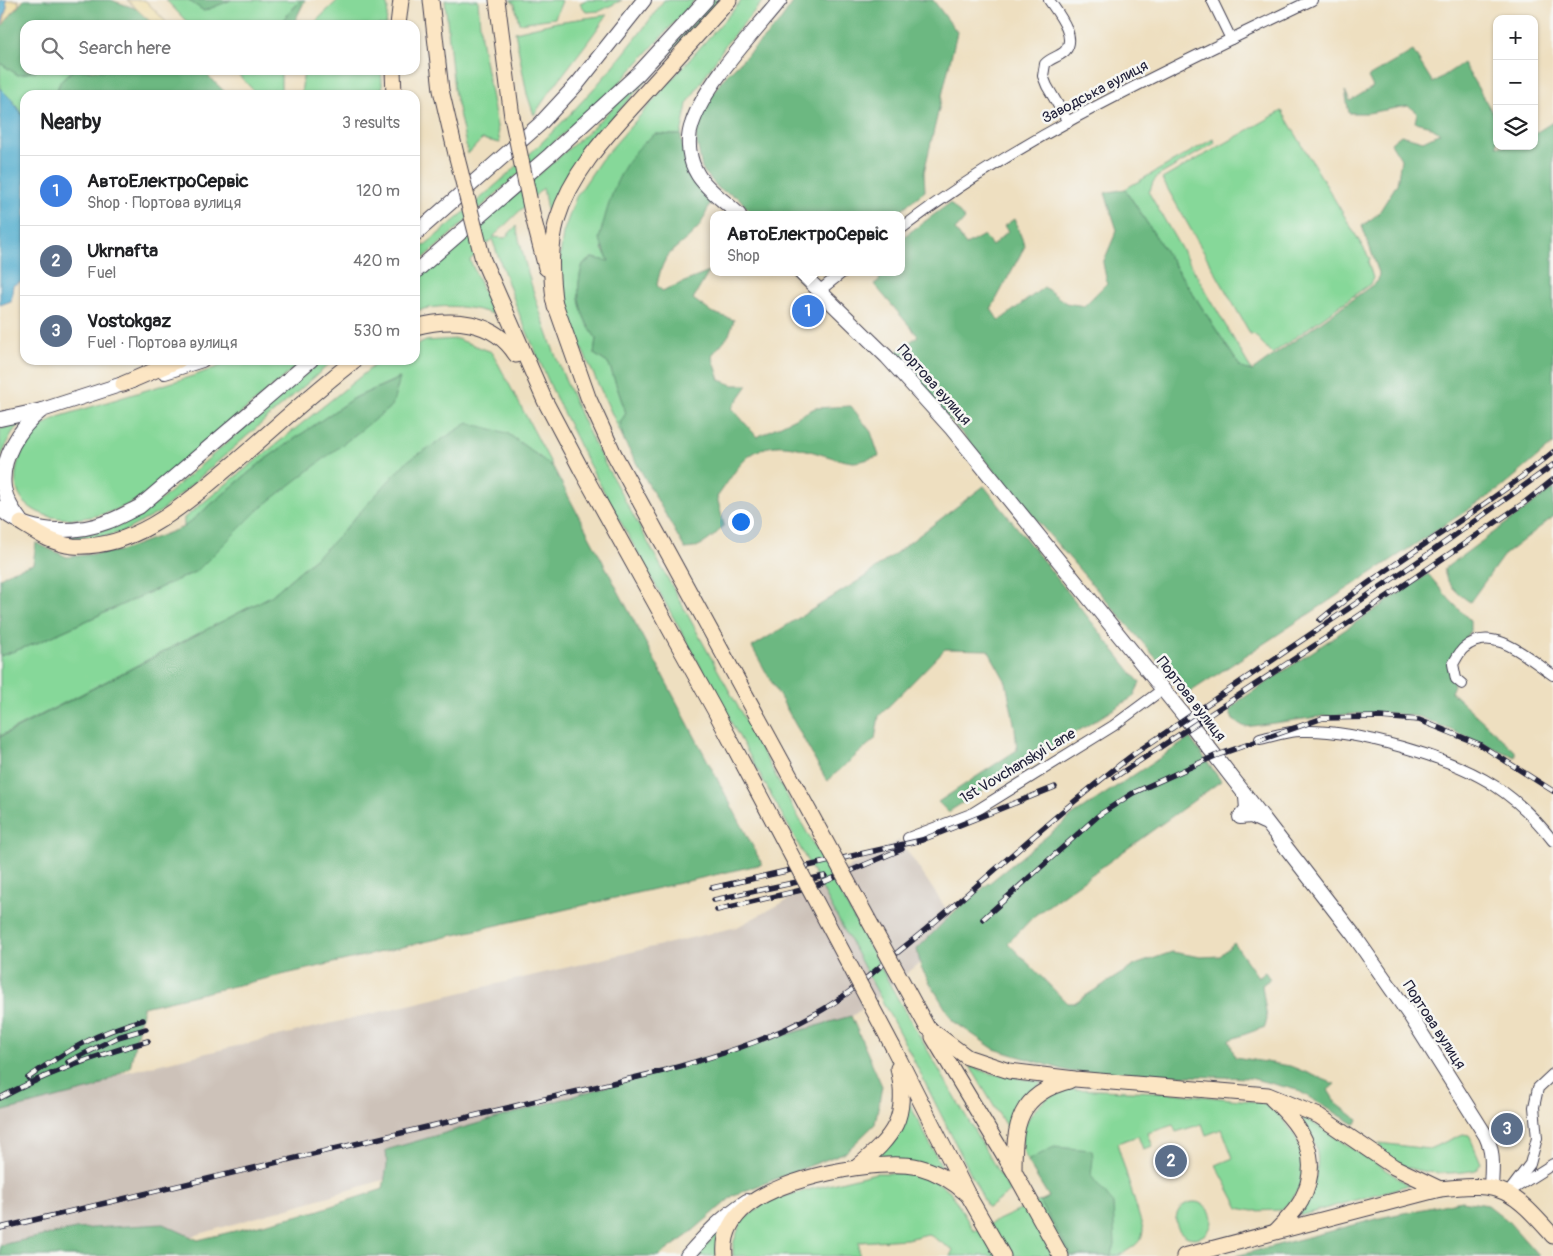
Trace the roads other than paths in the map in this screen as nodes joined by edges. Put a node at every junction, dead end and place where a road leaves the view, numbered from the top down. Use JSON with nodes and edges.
{"nodes":[{"id":1,"x":401,"y":0,"type":"edge"},
{"id":2,"x":431,"y":0,"type":"edge"},
{"id":3,"x":496,"y":0,"type":"edge"},
{"id":4,"x":644,"y":0,"type":"edge"},
{"id":5,"x":706,"y":0,"type":"edge"},
{"id":6,"x":729,"y":0,"type":"edge"},
{"id":7,"x":780,"y":0,"type":"edge"},
{"id":8,"x":1049,"y":0,"type":"edge"},
{"id":9,"x":1212,"y":0,"type":"edge"},
{"id":10,"x":1312,"y":0,"type":"edge"},
{"id":11,"x":399,"y":20,"type":"edge"},
{"id":12,"x":1230,"y":39,"type":"junction"},
{"id":13,"x":393,"y":75,"type":"edge"},
{"id":14,"x":394,"y":90,"type":"edge"},
{"id":15,"x":1068,"y":122,"type":"junction"},
{"id":16,"x":735,"y":211,"type":"edge"},
{"id":17,"x":905,"y":226,"type":"edge"},
{"id":18,"x":420,"y":230,"type":"edge"},
{"id":19,"x":420,"y":268,"type":"edge"},
{"id":20,"x":804,"y":276,"type":"edge"},
{"id":21,"x":838,"y":276,"type":"edge"},
{"id":22,"x":819,"y":291,"type":"junction"},
{"id":23,"x":555,"y":306,"type":"junction"},
{"id":24,"x":420,"y":326,"type":"edge"},
{"id":25,"x":167,"y":365,"type":"edge"},
{"id":26,"x":186,"y":365,"type":"edge"},
{"id":27,"x":306,"y":365,"type":"edge"},
{"id":28,"x":349,"y":365,"type":"edge"},
{"id":29,"x":123,"y":384,"type":"junction"},
{"id":30,"x":545,"y":400,"type":"junction"},
{"id":31,"x":42,"y":410,"type":"junction"},
{"id":32,"x":0,"y":418,"type":"edge"},
{"id":33,"x":0,"y":508,"type":"edge"},
{"id":34,"x":22,"y":523,"type":"junction"},
{"id":35,"x":1553,"y":676,"type":"edge"},
{"id":36,"x":1462,"y":684,"type":"dead end"},
{"id":37,"x":1163,"y":689,"type":"junction"},
{"id":38,"x":1260,"y":739,"type":"dead end"},
{"id":39,"x":908,"y":838,"type":"dead end"},
{"id":40,"x":1553,"y":841,"type":"edge"},
{"id":41,"x":927,"y":1027,"type":"junction"},
{"id":42,"x":893,"y":1047,"type":"junction"},
{"id":43,"x":1553,"y":1074,"type":"edge"},
{"id":44,"x":1075,"y":1079,"type":"junction"},
{"id":45,"x":1268,"y":1094,"type":"junction"},
{"id":46,"x":1553,"y":1164,"type":"edge"},
{"id":47,"x":857,"y":1167,"type":"junction"},
{"id":48,"x":1015,"y":1173,"type":"junction"},
{"id":49,"x":1491,"y":1186,"type":"junction"},
{"id":50,"x":1440,"y":1189,"type":"junction"},
{"id":51,"x":771,"y":1191,"type":"junction"},
{"id":52,"x":1508,"y":1193,"type":"junction"},
{"id":53,"x":968,"y":1195,"type":"junction"},
{"id":54,"x":1276,"y":1231,"type":"junction"},
{"id":55,"x":1551,"y":1235,"type":"edge"},
{"id":56,"x":687,"y":1256,"type":"edge"},
{"id":57,"x":724,"y":1256,"type":"edge"},
{"id":58,"x":1002,"y":1256,"type":"edge"},
{"id":59,"x":1061,"y":1256,"type":"edge"},
{"id":60,"x":1184,"y":1256,"type":"edge"}],
"edges":[{"from":1,"to":11,"type":"main road"},
{"from":2,"to":30,"type":"main road","bridge":true},
{"from":3,"to":23,"type":"main road","bridge":true},
{"from":4,"to":18,"type":"street"},
{"from":5,"to":19,"type":"street"},
{"from":6,"to":23,"type":"main road"},
{"from":7,"to":16,"type":"street"},
{"from":8,"to":15,"type":"street"},
{"from":9,"to":12,"type":"street"},
{"from":10,"to":12,"type":"street","name":"Заводська вулиця"},
{"from":12,"to":15,"type":"street","name":"Заводська вулиця"},
{"from":13,"to":14,"type":"main road"},
{"from":15,"to":17,"type":"street","name":"Заводська вулиця"},
{"from":20,"to":22,"type":"street","name":"Портова вулиця"},
{"from":21,"to":22,"type":"street"},
{"from":22,"to":37,"type":"street","name":"Портова вулиця"},
{"from":23,"to":41,"type":"main road","bridge":true},
{"from":24,"to":30,"type":"main road"},
{"from":25,"to":29,"type":"main road"},
{"from":26,"to":29,"type":"street"},
{"from":27,"to":34,"type":"street"},
{"from":28,"to":34,"type":"main road"},
{"from":29,"to":31,"type":"street"},
{"from":30,"to":42,"type":"main road","bridge":true},
{"from":31,"to":32,"type":"street"},
{"from":31,"to":34,"type":"street"},
{"from":33,"to":34,"type":"street"},
{"from":35,"to":36,"type":"street"},
{"from":37,"to":39,"type":"street","name":"1st Vovchanskyi Lane"},
{"from":37,"to":49,"type":"street","name":"Портова вулиця"},
{"from":38,"to":40,"type":"street"},
{"from":41,"to":44,"type":"main road"},
{"from":41,"to":48,"type":"main road"},
{"from":42,"to":47,"type":"main road"},
{"from":42,"to":53,"type":"main road"},
{"from":43,"to":52,"type":"street"},
{"from":44,"to":45,"type":"main road"},
{"from":44,"to":48,"type":"main road"},
{"from":45,"to":50,"type":"main road"},
{"from":45,"to":54,"type":"main road"},
{"from":46,"to":52,"type":"street"},
{"from":47,"to":51,"type":"main road"},
{"from":47,"to":53,"type":"main road"},
{"from":48,"to":59,"type":"main road"},
{"from":49,"to":50,"type":"main road"},
{"from":49,"to":52,"type":"main road"},
{"from":50,"to":54,"type":"main road"},
{"from":51,"to":56,"type":"street"},
{"from":51,"to":57,"type":"main road"},
{"from":52,"to":55,"type":"main road"},
{"from":53,"to":58,"type":"main road"},
{"from":54,"to":60,"type":"main road"}]}
